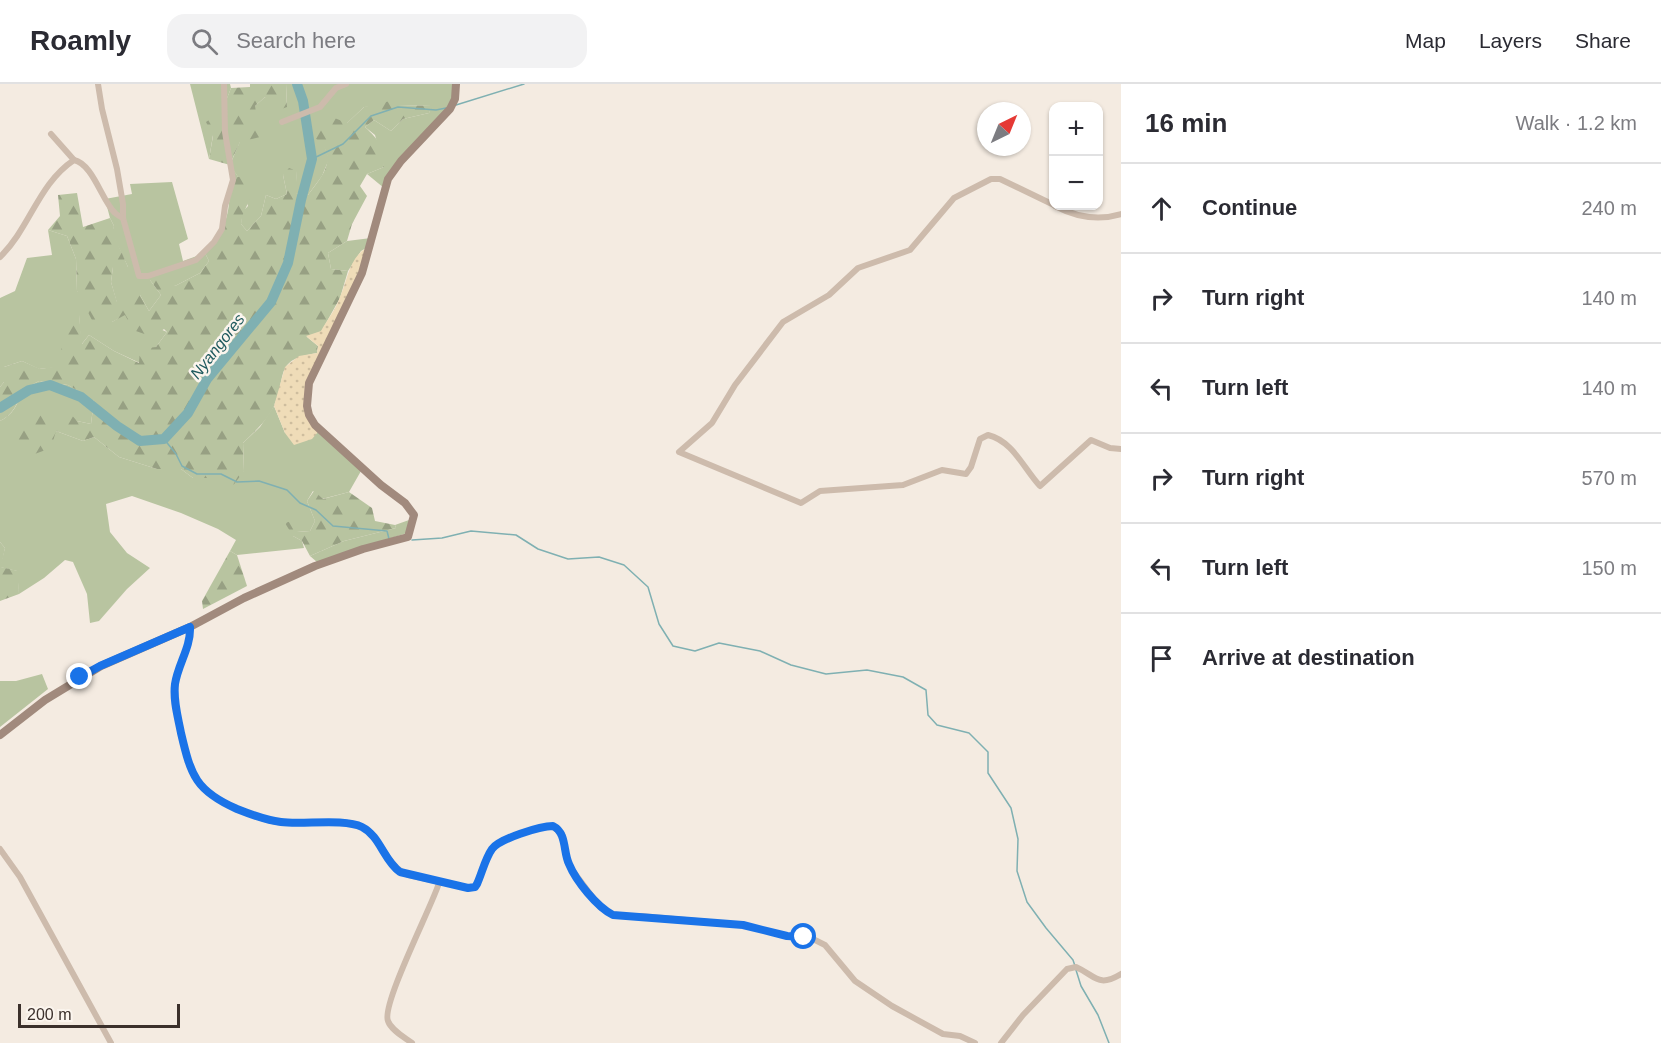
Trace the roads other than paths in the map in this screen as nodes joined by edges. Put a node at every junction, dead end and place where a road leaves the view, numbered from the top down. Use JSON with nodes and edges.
{"nodes":[{"id":1,"x":98,"y":84,"type":"edge"},
{"id":2,"x":225,"y":84,"type":"edge"},
{"id":3,"x":346,"y":84,"type":"edge"},
{"id":4,"x":456,"y":84,"type":"edge"},
{"id":5,"x":282,"y":122,"type":"dead end"},
{"id":6,"x":51,"y":134,"type":"dead end"},
{"id":7,"x":74,"y":160,"type":"junction"},
{"id":8,"x":1049,"y":203,"type":"edge"},
{"id":9,"x":1064,"y":210,"type":"edge"},
{"id":10,"x":1121,"y":214,"type":"edge"},
{"id":11,"x":123,"y":218,"type":"junction"},
{"id":12,"x":0,"y":258,"type":"edge"},
{"id":13,"x":1121,"y":448,"type":"edge"},
{"id":14,"x":190,"y":627,"type":"junction"},
{"id":15,"x":0,"y":735,"type":"edge"},
{"id":16,"x":0,"y":849,"type":"edge"},
{"id":17,"x":440,"y":883,"type":"junction"},
{"id":18,"x":1121,"y":974,"type":"edge"},
{"id":19,"x":111,"y":1043,"type":"edge"},
{"id":20,"x":412,"y":1043,"type":"edge"},
{"id":21,"x":975,"y":1043,"type":"edge"},
{"id":22,"x":1001,"y":1043,"type":"edge"}],
"edges":[{"from":1,"to":11,"type":"street"},
{"from":2,"to":11,"type":"street"},
{"from":3,"to":5,"type":"street"},
{"from":4,"to":14,"type":"street"},
{"from":6,"to":7,"type":"street"},
{"from":7,"to":11,"type":"street"},
{"from":7,"to":12,"type":"street"},
{"from":8,"to":13,"type":"street"},
{"from":9,"to":10,"type":"street"},
{"from":14,"to":15,"type":"street"},
{"from":14,"to":17,"type":"street"},
{"from":16,"to":19,"type":"street"},
{"from":17,"to":20,"type":"street"},
{"from":17,"to":21,"type":"street"},
{"from":18,"to":22,"type":"street"}]}
